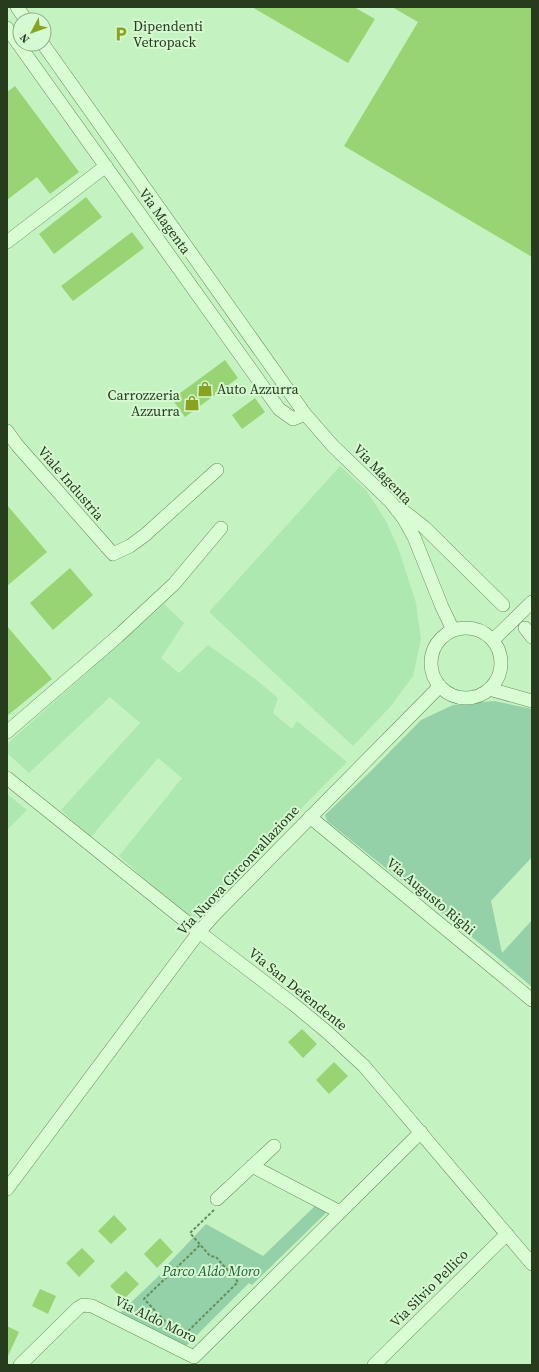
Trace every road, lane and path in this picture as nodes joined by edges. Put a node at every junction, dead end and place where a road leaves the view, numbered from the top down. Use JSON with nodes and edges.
{"nodes":[{"id":1,"x":7,"y":28,"type":"edge"},
{"id":2,"x":49,"y":52,"type":"edge"},
{"id":3,"x":106,"y":166,"type":"junction"},
{"id":4,"x":7,"y":242,"type":"edge"},
{"id":5,"x":305,"y":414,"type":"junction"},
{"id":6,"x":7,"y":431,"type":"edge"},
{"id":7,"x":217,"y":470,"type":"dead end"},
{"id":8,"x":390,"y":501,"type":"junction"},
{"id":9,"x":221,"y":528,"type":"dead end"},
{"id":10,"x":532,"y":602,"type":"edge"},
{"id":11,"x":503,"y":605,"type":"dead end"},
{"id":12,"x":453,"y":630,"type":"junction"},
{"id":13,"x":493,"y":640,"type":"junction"},
{"id":14,"x":440,"y":686,"type":"junction"},
{"id":15,"x":489,"y":689,"type":"junction"},
{"id":16,"x":532,"y":701,"type":"edge"},
{"id":17,"x":7,"y":732,"type":"edge"},
{"id":18,"x":7,"y":778,"type":"edge"},
{"id":19,"x":310,"y":817,"type":"junction"},
{"id":20,"x":199,"y":932,"type":"junction"},
{"id":21,"x":532,"y":1000,"type":"edge"},
{"id":22,"x":421,"y":1132,"type":"junction"},
{"id":23,"x":274,"y":1146,"type":"dead end"},
{"id":24,"x":252,"y":1166,"type":"junction"},
{"id":25,"x":7,"y":1189,"type":"edge"},
{"id":26,"x":217,"y":1199,"type":"joint"},
{"id":27,"x":340,"y":1212,"type":"junction"},
{"id":28,"x":507,"y":1234,"type":"junction"},
{"id":29,"x":200,"y":1245,"type":"junction"},
{"id":30,"x":532,"y":1264,"type":"edge"},
{"id":31,"x":178,"y":1342,"type":"junction"},
{"id":32,"x":190,"y":1361,"type":"edge"},
{"id":33,"x":20,"y":1365,"type":"edge"},
{"id":34,"x":374,"y":1365,"type":"edge"}],
"edges":[{"from":1,"to":3,"type":"street","name":"Via Magenta"},
{"from":2,"to":5,"type":"street","name":"Via Magenta"},
{"from":3,"to":4,"type":"street"},
{"from":3,"to":5,"type":"street","name":"Via Magenta"},
{"from":5,"to":8,"type":"street","name":"Via Magenta"},
{"from":6,"to":7,"type":"street","name":"Viale Industria"},
{"from":8,"to":11,"type":"street"},
{"from":8,"to":12,"type":"street","name":"Via Magenta"},
{"from":9,"to":17,"type":"street"},
{"from":10,"to":13,"type":"street"},
{"from":12,"to":13,"type":"street"},
{"from":12,"to":14,"type":"street"},
{"from":13,"to":15,"type":"street"},
{"from":14,"to":15,"type":"street"},
{"from":14,"to":19,"type":"street","name":"Via Nuova Circonvallazione"},
{"from":15,"to":16,"type":"street"},
{"from":18,"to":20,"type":"street","name":"Via San Defendente"},
{"from":19,"to":20,"type":"street","name":"Via Nuova Circonvallazione"},
{"from":19,"to":21,"type":"street","name":"Via Augusto Righi"},
{"from":20,"to":22,"type":"street","name":"Via San Defendente"},
{"from":20,"to":25,"type":"street","name":"Via Nuova Circonvallazione"},
{"from":22,"to":27,"type":"street","name":"Via Aldo Moro"},
{"from":22,"to":28,"type":"street","name":"Via San Defendente"},
{"from":23,"to":24,"type":"street"},
{"from":24,"to":26,"type":"street"},
{"from":24,"to":27,"type":"street"},
{"from":26,"to":29,"type":"path"},
{"from":27,"to":32,"type":"street","name":"Via Aldo Moro"},
{"from":28,"to":30,"type":"street","name":"Via San Defendente"},
{"from":28,"to":34,"type":"street","name":"Via Silvio Pellico"},
{"from":29,"to":31,"type":"path"},
{"from":29,"to":31,"type":"path"},
{"from":31,"to":32,"type":"street","name":"Via Aldo Moro"},
{"from":31,"to":33,"type":"street","name":"Via Aldo Moro"}]}
